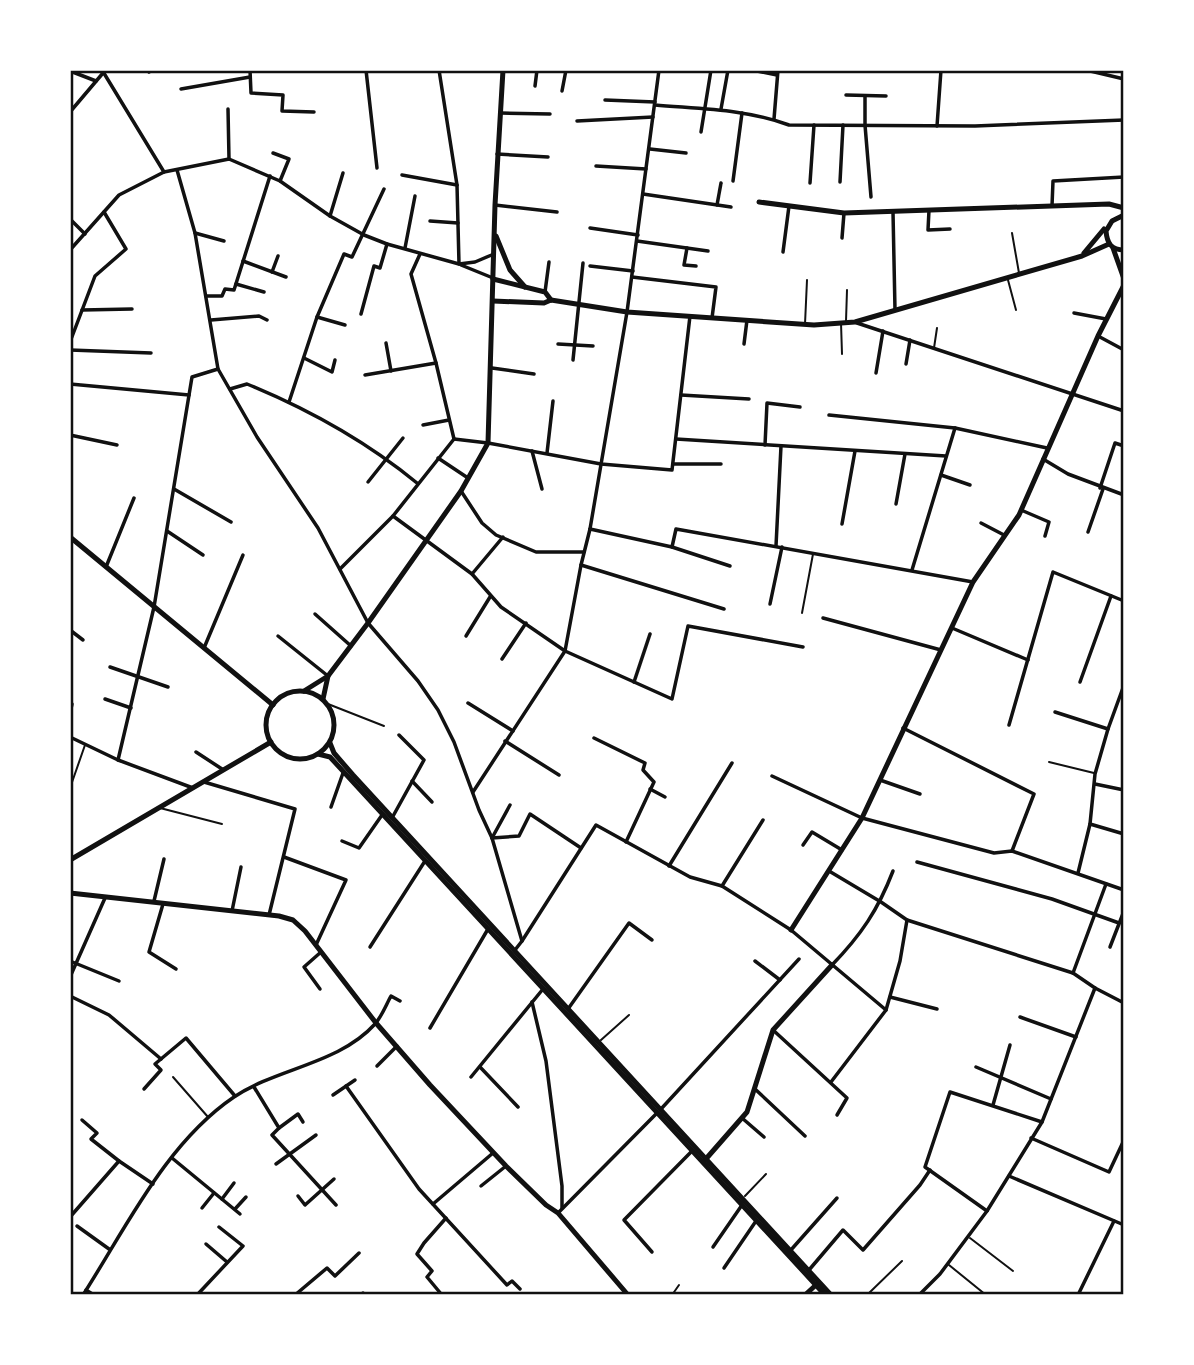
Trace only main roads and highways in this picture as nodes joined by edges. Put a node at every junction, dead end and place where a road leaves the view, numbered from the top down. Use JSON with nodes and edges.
{"nodes":[{"id":1,"x":503,"y":70,"type":"edge"},
{"id":2,"x":758,"y":202,"type":"dead end"},
{"id":3,"x":1124,"y":208,"type":"edge"},
{"id":4,"x":1124,"y":215,"type":"edge"},
{"id":5,"x":1107,"y":225,"type":"junction"},
{"id":6,"x":494,"y":231,"type":"junction"},
{"id":7,"x":1111,"y":246,"type":"junction"},
{"id":8,"x":1124,"y":250,"type":"edge"},
{"id":9,"x":1082,"y":256,"type":"junction"},
{"id":10,"x":494,"y":279,"type":"junction"},
{"id":11,"x":1124,"y":279,"type":"edge"},
{"id":12,"x":1124,"y":285,"type":"edge"},
{"id":13,"x":525,"y":287,"type":"junction"},
{"id":14,"x":551,"y":300,"type":"junction"},
{"id":15,"x":493,"y":301,"type":"junction"},
{"id":16,"x":70,"y":537,"type":"edge"},
{"id":17,"x":328,"y":676,"type":"junction"},
{"id":18,"x":304,"y":691,"type":"junction"},
{"id":19,"x":326,"y":702,"type":"junction"},
{"id":20,"x":272,"y":705,"type":"junction"},
{"id":21,"x":271,"y":743,"type":"junction"},
{"id":22,"x":330,"y":743,"type":"junction"},
{"id":23,"x":318,"y":754,"type":"junction"},
{"id":24,"x":70,"y":860,"type":"edge"},
{"id":25,"x":70,"y":893,"type":"edge"},
{"id":26,"x":792,"y":930,"type":"road end"},
{"id":27,"x":832,"y":964,"type":"road end"},
{"id":28,"x":659,"y":1111,"type":"junction"},
{"id":29,"x":704,"y":1161,"type":"junction"},
{"id":30,"x":742,"y":1201,"type":"junction"},
{"id":31,"x":817,"y":1284,"type":"junction"},
{"id":32,"x":628,"y":1295,"type":"edge"},
{"id":33,"x":806,"y":1295,"type":"edge"},
{"id":34,"x":825,"y":1295,"type":"edge"},
{"id":35,"x":831,"y":1295,"type":"edge"}],
"edges":[{"from":1,"to":6,"type":"main road"},
{"from":2,"to":3,"type":"main road"},
{"from":4,"to":5,"type":"main road"},
{"from":5,"to":7,"type":"main road"},
{"from":5,"to":9,"type":"main road"},
{"from":6,"to":10,"type":"main road"},
{"from":6,"to":13,"type":"main road"},
{"from":7,"to":8,"type":"main road"},
{"from":7,"to":9,"type":"main road"},
{"from":7,"to":11,"type":"main road"},
{"from":9,"to":14,"type":"main road"},
{"from":10,"to":13,"type":"main road"},
{"from":10,"to":15,"type":"main road"},
{"from":12,"to":26,"type":"main road"},
{"from":13,"to":14,"type":"main road"},
{"from":14,"to":15,"type":"main road"},
{"from":15,"to":17,"type":"main road"},
{"from":16,"to":20,"type":"main road"},
{"from":17,"to":18,"type":"main road"},
{"from":17,"to":19,"type":"main road"},
{"from":18,"to":19,"type":"main road"},
{"from":18,"to":20,"type":"main road"},
{"from":19,"to":22,"type":"main road"},
{"from":20,"to":21,"type":"main road"},
{"from":21,"to":23,"type":"main road"},
{"from":21,"to":24,"type":"main road"},
{"from":22,"to":23,"type":"main road"},
{"from":22,"to":28,"type":"main road"},
{"from":23,"to":28,"type":"main road"},
{"from":25,"to":32,"type":"main road"},
{"from":27,"to":29,"type":"main road"},
{"from":28,"to":29,"type":"main road"},
{"from":28,"to":29,"type":"main road"},
{"from":29,"to":30,"type":"main road"},
{"from":30,"to":31,"type":"main road"},
{"from":30,"to":31,"type":"main road"},
{"from":31,"to":33,"type":"main road"},
{"from":31,"to":34,"type":"main road"},
{"from":31,"to":35,"type":"main road"}]}
